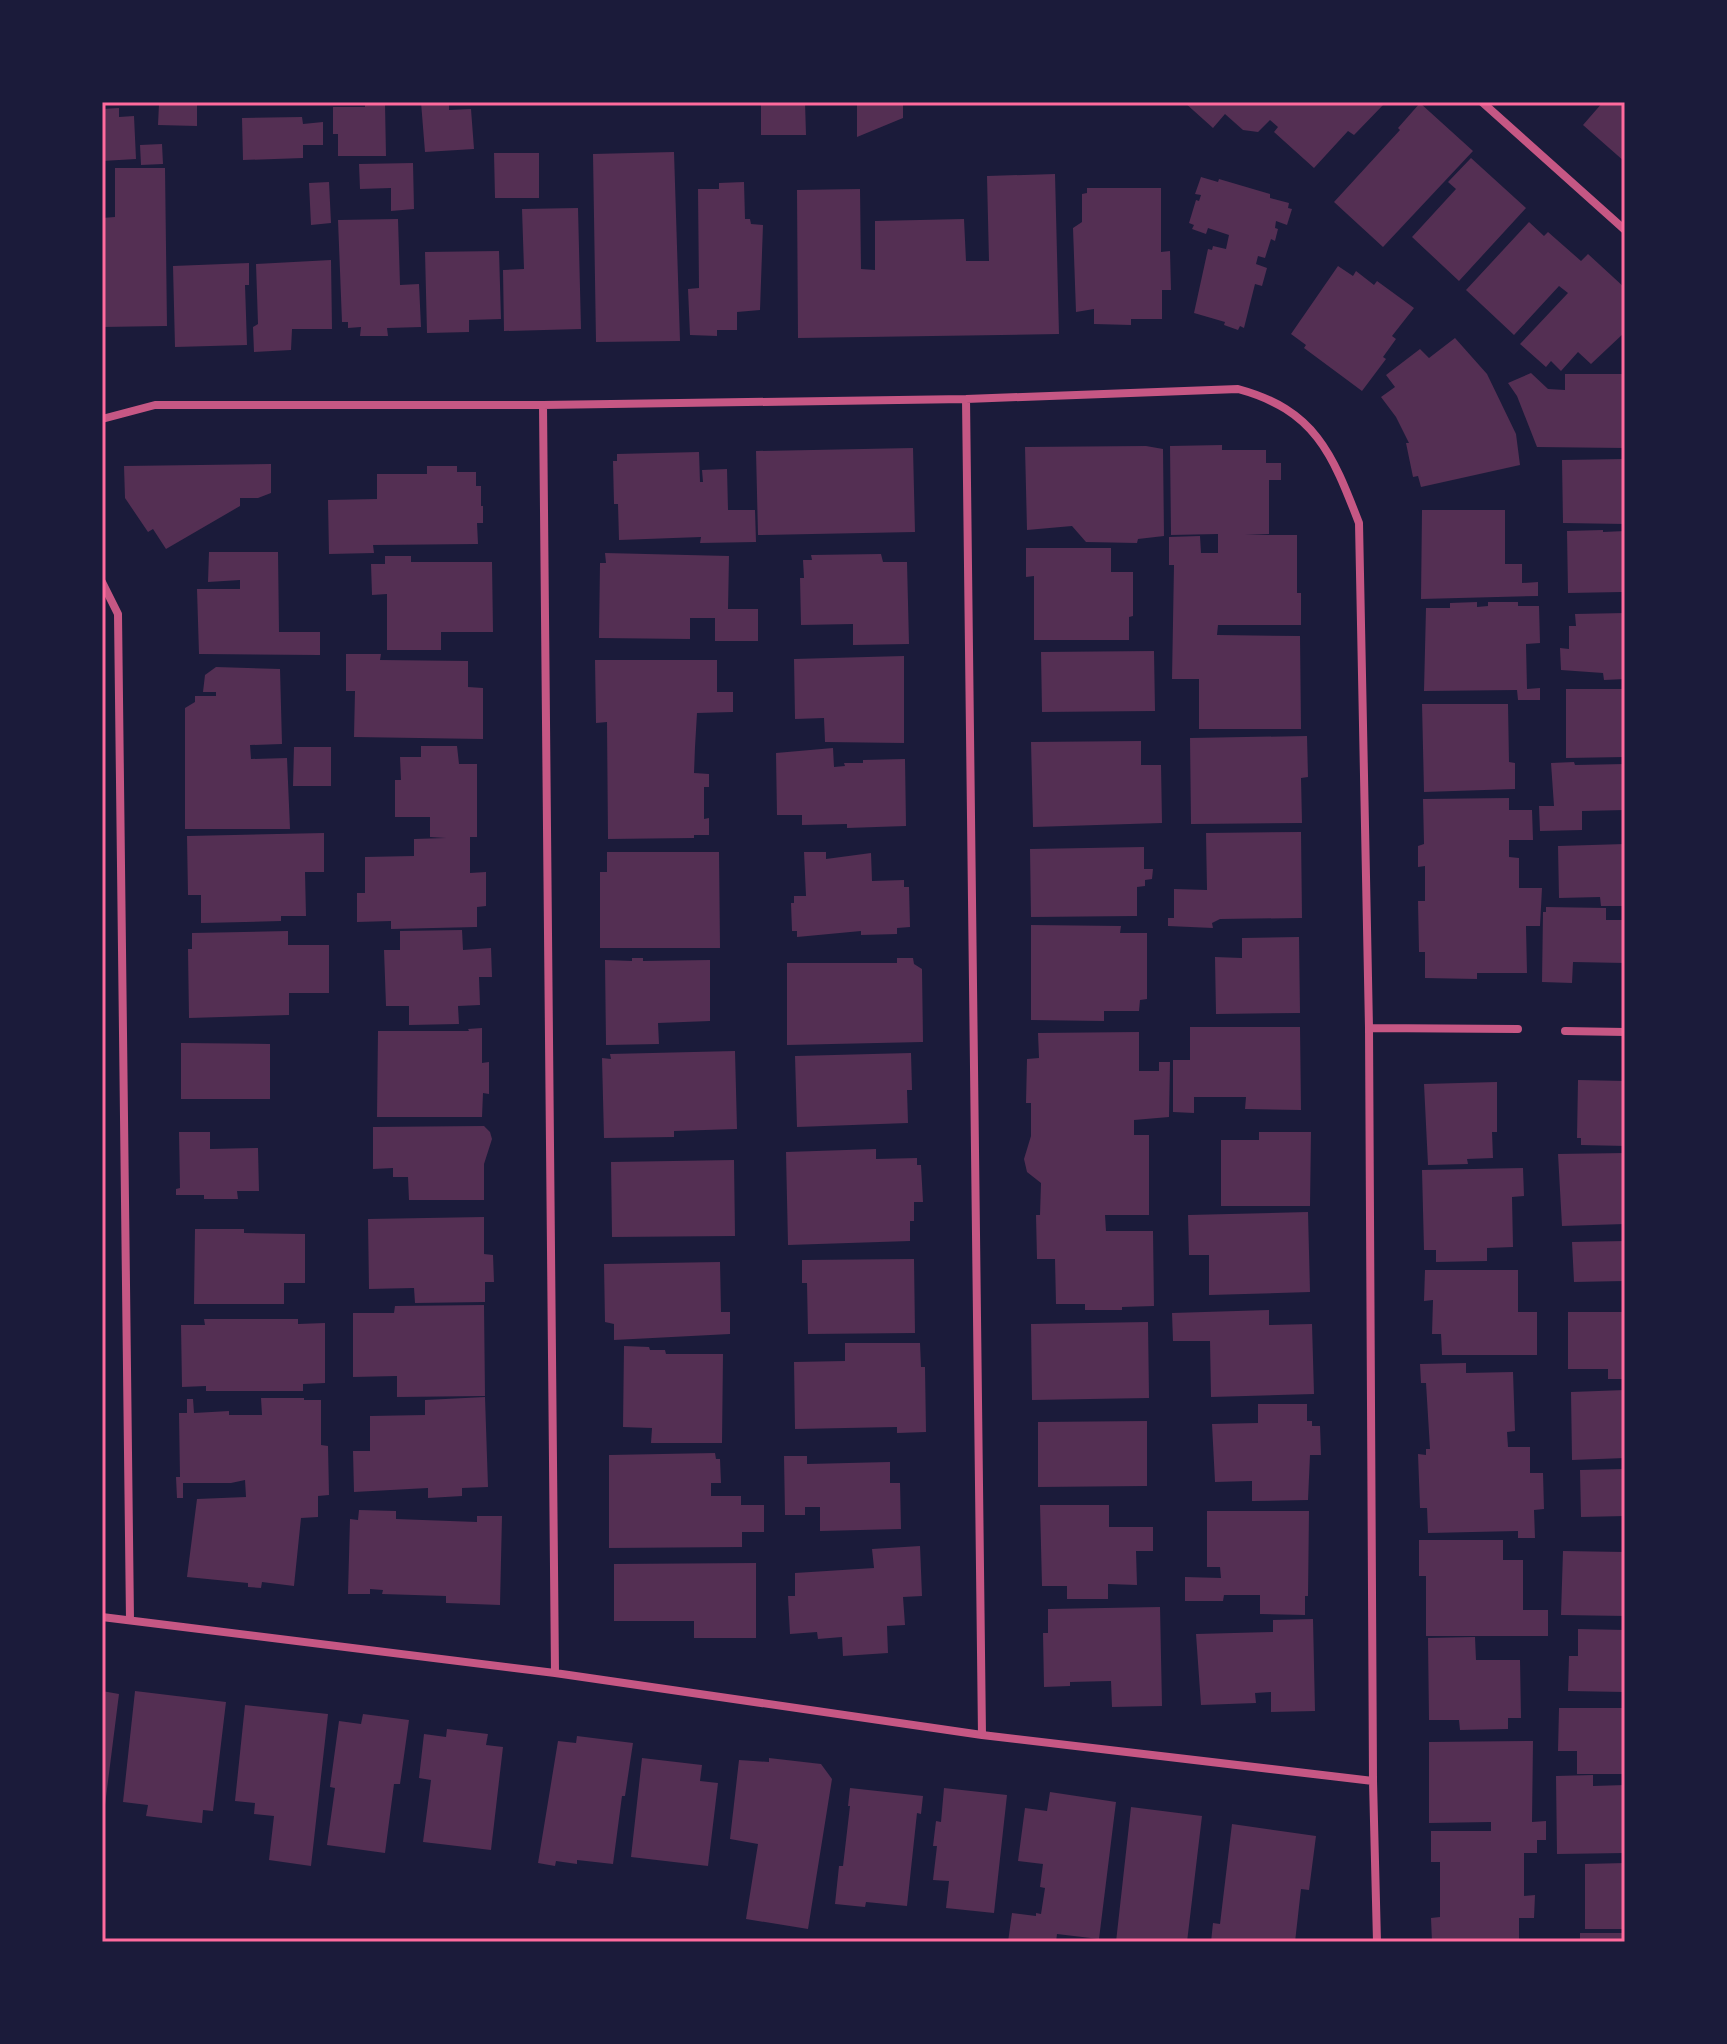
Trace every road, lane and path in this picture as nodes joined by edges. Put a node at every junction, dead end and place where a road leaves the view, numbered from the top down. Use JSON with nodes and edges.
{"nodes":[{"id":1,"x":1482,"y":102,"type":"edge"},
{"id":2,"x":1625,"y":230,"type":"edge"},
{"id":3,"x":966,"y":399,"type":"junction"},
{"id":4,"x":543,"y":405,"type":"junction"},
{"id":5,"x":102,"y":419,"type":"edge"},
{"id":6,"x":102,"y":582,"type":"edge"},
{"id":7,"x":1369,"y":1028,"type":"junction"},
{"id":8,"x":1518,"y":1029,"type":"dead end"},
{"id":9,"x":1565,"y":1031,"type":"dead end"},
{"id":10,"x":1625,"y":1032,"type":"edge"},
{"id":11,"x":102,"y":1617,"type":"edge"},
{"id":12,"x":130,"y":1620,"type":"junction"},
{"id":13,"x":555,"y":1673,"type":"junction"},
{"id":14,"x":982,"y":1735,"type":"junction"},
{"id":15,"x":1373,"y":1781,"type":"junction"},
{"id":16,"x":1377,"y":1942,"type":"edge"}],
"edges":[{"from":1,"to":2,"type":"street"},
{"from":3,"to":4,"type":"street"},
{"from":3,"to":7,"type":"street"},
{"from":3,"to":14,"type":"street"},
{"from":4,"to":5,"type":"street"},
{"from":4,"to":13,"type":"street"},
{"from":6,"to":12,"type":"street"},
{"from":7,"to":8,"type":"street"},
{"from":7,"to":15,"type":"street"},
{"from":9,"to":10,"type":"street"},
{"from":11,"to":12,"type":"street"},
{"from":12,"to":13,"type":"street"},
{"from":13,"to":14,"type":"street"},
{"from":14,"to":15,"type":"street"},
{"from":15,"to":16,"type":"street"}]}
